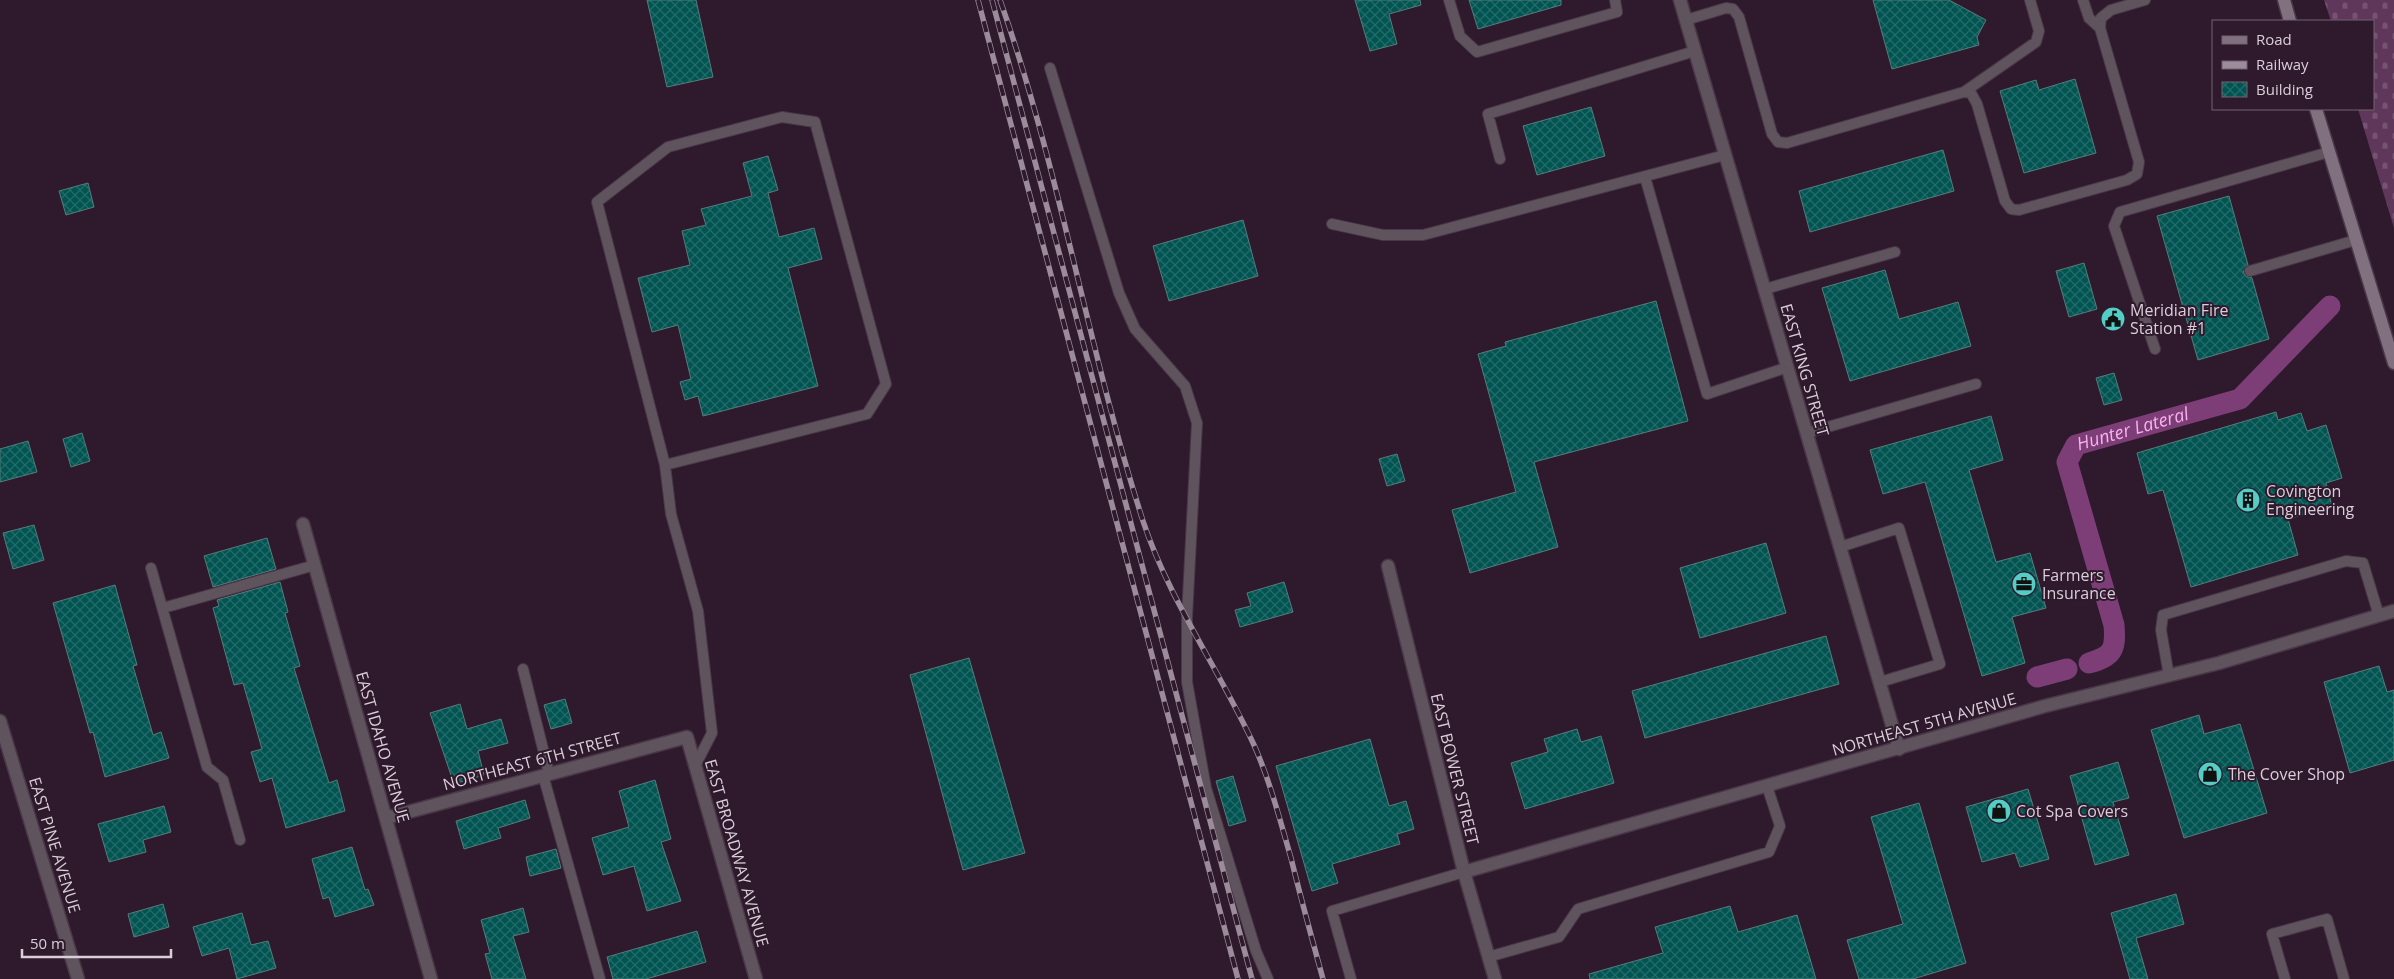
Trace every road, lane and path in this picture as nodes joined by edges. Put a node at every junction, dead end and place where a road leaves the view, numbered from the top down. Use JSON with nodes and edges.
{"nodes":[{"id":1,"x":1449,"y":0,"type":"edge"},
{"id":2,"x":1615,"y":0,"type":"edge"},
{"id":3,"x":1680,"y":0,"type":"edge"},
{"id":4,"x":2030,"y":0,"type":"edge"},
{"id":5,"x":2083,"y":0,"type":"edge"},
{"id":6,"x":2145,"y":0,"type":"edge"},
{"id":7,"x":2284,"y":0,"type":"edge"},
{"id":8,"x":1686,"y":20,"type":"junction"},
{"id":9,"x":2290,"y":20,"type":"edge"},
{"id":10,"x":2100,"y":28,"type":"junction"},
{"id":11,"x":1695,"y":51,"type":"junction"},
{"id":12,"x":1050,"y":68,"type":"dead end"},
{"id":13,"x":1964,"y":92,"type":"junction"},
{"id":14,"x":2316,"y":110,"type":"edge"},
{"id":15,"x":2329,"y":152,"type":"junction"},
{"id":16,"x":1726,"y":155,"type":"junction"},
{"id":17,"x":1500,"y":159,"type":"dead end"},
{"id":18,"x":1645,"y":177,"type":"junction"},
{"id":19,"x":1332,"y":224,"type":"dead end"},
{"id":20,"x":2356,"y":240,"type":"junction"},
{"id":21,"x":1895,"y":252,"type":"dead end"},
{"id":22,"x":2250,"y":271,"type":"dead end"},
{"id":23,"x":1765,"y":289,"type":"junction"},
{"id":24,"x":2391,"y":344,"type":"edge"},
{"id":25,"x":2154,"y":348,"type":"dead end"},
{"id":26,"x":2394,"y":363,"type":"edge"},
{"id":27,"x":1788,"y":367,"type":"junction"},
{"id":28,"x":1976,"y":384,"type":"dead end"},
{"id":29,"x":1807,"y":433,"type":"junction"},
{"id":30,"x":665,"y":465,"type":"junction"},
{"id":31,"x":303,"y":524,"type":"dead end"},
{"id":32,"x":1840,"y":547,"type":"junction"},
{"id":33,"x":315,"y":565,"type":"junction"},
{"id":34,"x":1388,"y":566,"type":"dead end"},
{"id":35,"x":151,"y":568,"type":"dead end"},
{"id":36,"x":163,"y":608,"type":"junction"},
{"id":37,"x":2394,"y":611,"type":"edge"},
{"id":38,"x":2379,"y":616,"type":"junction"},
{"id":39,"x":523,"y":669,"type":"dead end"},
{"id":40,"x":2169,"y":676,"type":"junction"},
{"id":41,"x":1880,"y":682,"type":"junction"},
{"id":42,"x":0,"y":721,"type":"edge"},
{"id":43,"x":687,"y":737,"type":"joint"},
{"id":44,"x":1899,"y":749,"type":"junction"},
{"id":45,"x":695,"y":766,"type":"junction"},
{"id":46,"x":546,"y":774,"type":"junction"},
{"id":47,"x":1767,"y":786,"type":"junction"},
{"id":48,"x":386,"y":818,"type":"junction"},
{"id":49,"x":240,"y":840,"type":"dead end"},
{"id":50,"x":1464,"y":872,"type":"junction"},
{"id":51,"x":1488,"y":956,"type":"junction"},
{"id":52,"x":78,"y":979,"type":"edge"},
{"id":53,"x":431,"y":979,"type":"edge"},
{"id":54,"x":600,"y":979,"type":"edge"},
{"id":55,"x":756,"y":979,"type":"edge"},
{"id":56,"x":1268,"y":979,"type":"edge"},
{"id":57,"x":1351,"y":979,"type":"edge"},
{"id":58,"x":1495,"y":979,"type":"edge"},
{"id":59,"x":2285,"y":979,"type":"edge"},
{"id":60,"x":2344,"y":979,"type":"edge"}],
"edges":[{"from":1,"to":2,"type":"lane"},
{"from":3,"to":8,"type":"street","name":"EAST KING STREET"},
{"from":4,"to":13,"type":"lane"},
{"from":5,"to":10,"type":"lane"},
{"from":6,"to":10,"type":"lane"},
{"from":7,"to":9,"type":"main road"},
{"from":8,"to":11,"type":"street","name":"EAST KING STREET"},
{"from":8,"to":13,"type":"lane"},
{"from":10,"to":13,"type":"lane"},
{"from":11,"to":16,"type":"street","name":"EAST KING STREET"},
{"from":11,"to":17,"type":"lane"},
{"from":12,"to":56,"type":"lane"},
{"from":14,"to":15,"type":"main road"},
{"from":15,"to":20,"type":"main road"},
{"from":15,"to":25,"type":"lane"},
{"from":16,"to":18,"type":"lane"},
{"from":16,"to":23,"type":"street","name":"EAST KING STREET"},
{"from":18,"to":19,"type":"lane"},
{"from":18,"to":27,"type":"lane"},
{"from":20,"to":22,"type":"lane"},
{"from":20,"to":24,"type":"main road"},
{"from":21,"to":23,"type":"lane"},
{"from":23,"to":27,"type":"street","name":"EAST KING STREET"},
{"from":24,"to":26,"type":"main road"},
{"from":27,"to":29,"type":"street","name":"EAST KING STREET"},
{"from":28,"to":29,"type":"lane"},
{"from":29,"to":32,"type":"street","name":"EAST KING STREET"},
{"from":30,"to":30,"type":"lane"},
{"from":30,"to":45,"type":"lane"},
{"from":31,"to":33,"type":"street","name":"EAST IDAHO AVENUE"},
{"from":32,"to":41,"type":"street","name":"EAST KING STREET"},
{"from":32,"to":41,"type":"lane"},
{"from":33,"to":36,"type":"lane"},
{"from":33,"to":48,"type":"street","name":"EAST IDAHO AVENUE"},
{"from":34,"to":50,"type":"street","name":"EAST BOWER STREET"},
{"from":35,"to":36,"type":"lane"},
{"from":36,"to":49,"type":"lane"},
{"from":37,"to":38,"type":"street","name":"NORTHEAST 5TH AVENUE"},
{"from":38,"to":40,"type":"street","name":"NORTHEAST 5TH AVENUE"},
{"from":38,"to":40,"type":"lane"},
{"from":39,"to":46,"type":"lane"},
{"from":40,"to":44,"type":"street","name":"NORTHEAST 5TH AVENUE"},
{"from":41,"to":44,"type":"street","name":"EAST KING STREET"},
{"from":42,"to":52,"type":"street","name":"EAST PINE AVENUE"},
{"from":43,"to":45,"type":"street","name":"EAST BROADWAY AVENUE"},
{"from":43,"to":46,"type":"street","name":"NORTHEAST 6TH STREET"},
{"from":44,"to":47,"type":"street","name":"NORTHEAST 5TH AVENUE"},
{"from":45,"to":55,"type":"street","name":"EAST BROADWAY AVENUE"},
{"from":46,"to":48,"type":"street","name":"NORTHEAST 6TH STREET"},
{"from":46,"to":54,"type":"lane"},
{"from":47,"to":50,"type":"street","name":"NORTHEAST 5TH AVENUE"},
{"from":47,"to":51,"type":"lane"},
{"from":48,"to":53,"type":"street","name":"EAST IDAHO AVENUE"},
{"from":50,"to":51,"type":"street","name":"EAST BOWER STREET"},
{"from":50,"to":57,"type":"lane"},
{"from":51,"to":58,"type":"street","name":"EAST BOWER STREET"},
{"from":59,"to":60,"type":"lane"}]}
